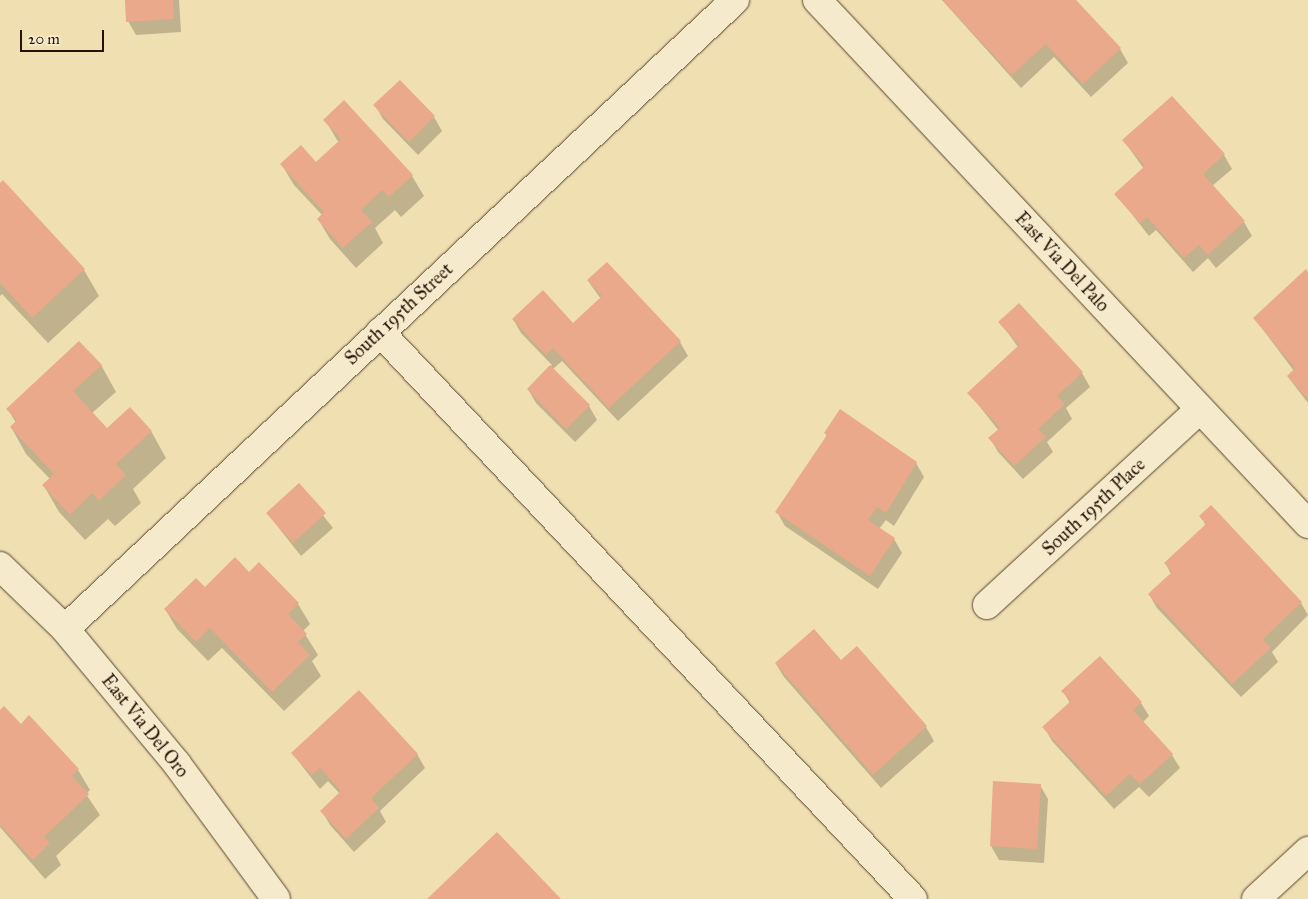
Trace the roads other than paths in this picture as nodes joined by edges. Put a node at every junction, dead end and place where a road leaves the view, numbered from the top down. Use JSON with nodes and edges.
{"nodes":[{"id":1,"x":735,"y":0,"type":"edge"},
{"id":2,"x":817,"y":0,"type":"edge"},
{"id":3,"x":380,"y":332,"type":"junction"},
{"id":4,"x":1200,"y":409,"type":"junction"},
{"id":5,"x":1308,"y":524,"type":"edge"},
{"id":6,"x":0,"y":566,"type":"edge"},
{"id":7,"x":987,"y":605,"type":"dead end"},
{"id":8,"x":65,"y":629,"type":"junction"},
{"id":9,"x":1308,"y":851,"type":"edge"},
{"id":10,"x":276,"y":899,"type":"edge"},
{"id":11,"x":913,"y":899,"type":"edge"},
{"id":12,"x":1256,"y":899,"type":"edge"}],
"edges":[{"from":1,"to":3,"type":"street","name":"South 195th Street"},
{"from":2,"to":4,"type":"street","name":"East Via Del Palo"},
{"from":3,"to":8,"type":"street","name":"South 195th Street"},
{"from":3,"to":11,"type":"street"},
{"from":4,"to":5,"type":"street","name":"East Via Del Palo"},
{"from":4,"to":7,"type":"street","name":"South 195th Place"},
{"from":6,"to":8,"type":"street","name":"East Via Del Oro"},
{"from":8,"to":10,"type":"street","name":"East Via Del Oro"},
{"from":9,"to":12,"type":"street"}]}
